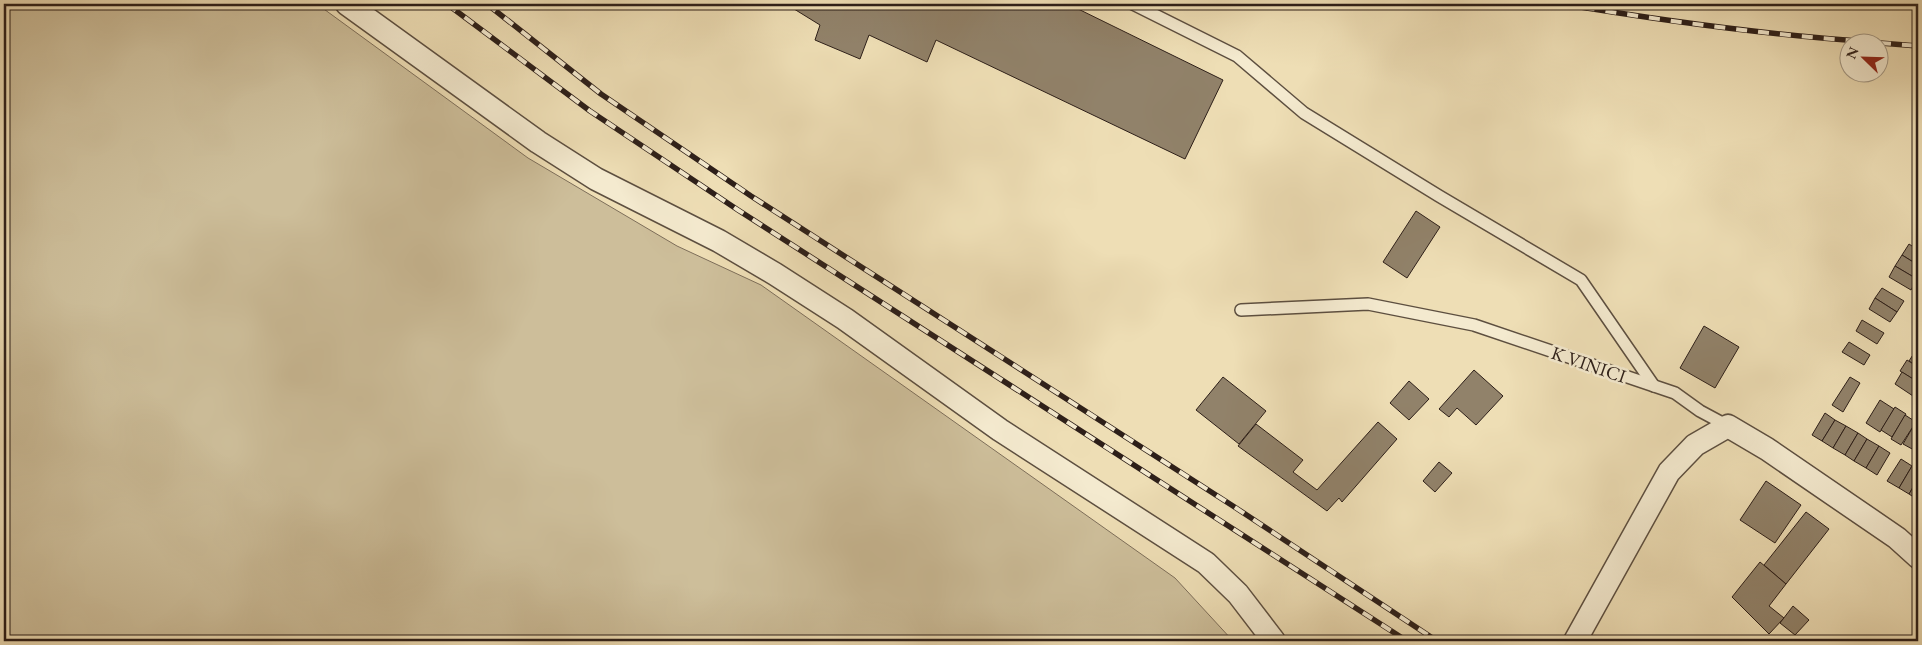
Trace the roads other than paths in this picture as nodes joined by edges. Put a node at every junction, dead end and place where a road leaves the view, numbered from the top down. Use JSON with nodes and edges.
{"nodes":[{"id":1,"x":347,"y":4,"type":"edge"},
{"id":2,"x":1133,"y":4,"type":"edge"},
{"id":3,"x":1242,"y":310,"type":"dead end"},
{"id":4,"x":1654,"y":386,"type":"junction"},
{"id":5,"x":1728,"y":426,"type":"junction"},
{"id":6,"x":1918,"y":557,"type":"edge"},
{"id":7,"x":1274,"y":641,"type":"edge"},
{"id":8,"x":1575,"y":641,"type":"edge"}],
"edges":[{"from":1,"to":7,"type":"street"},
{"from":2,"to":4,"type":"lane"},
{"from":3,"to":4,"type":"lane","name":"K VINICI"},
{"from":4,"to":5,"type":"lane","name":"K VINICI"},
{"from":5,"to":6,"type":"street","name":"K VINICI"},
{"from":5,"to":8,"type":"street"}]}
